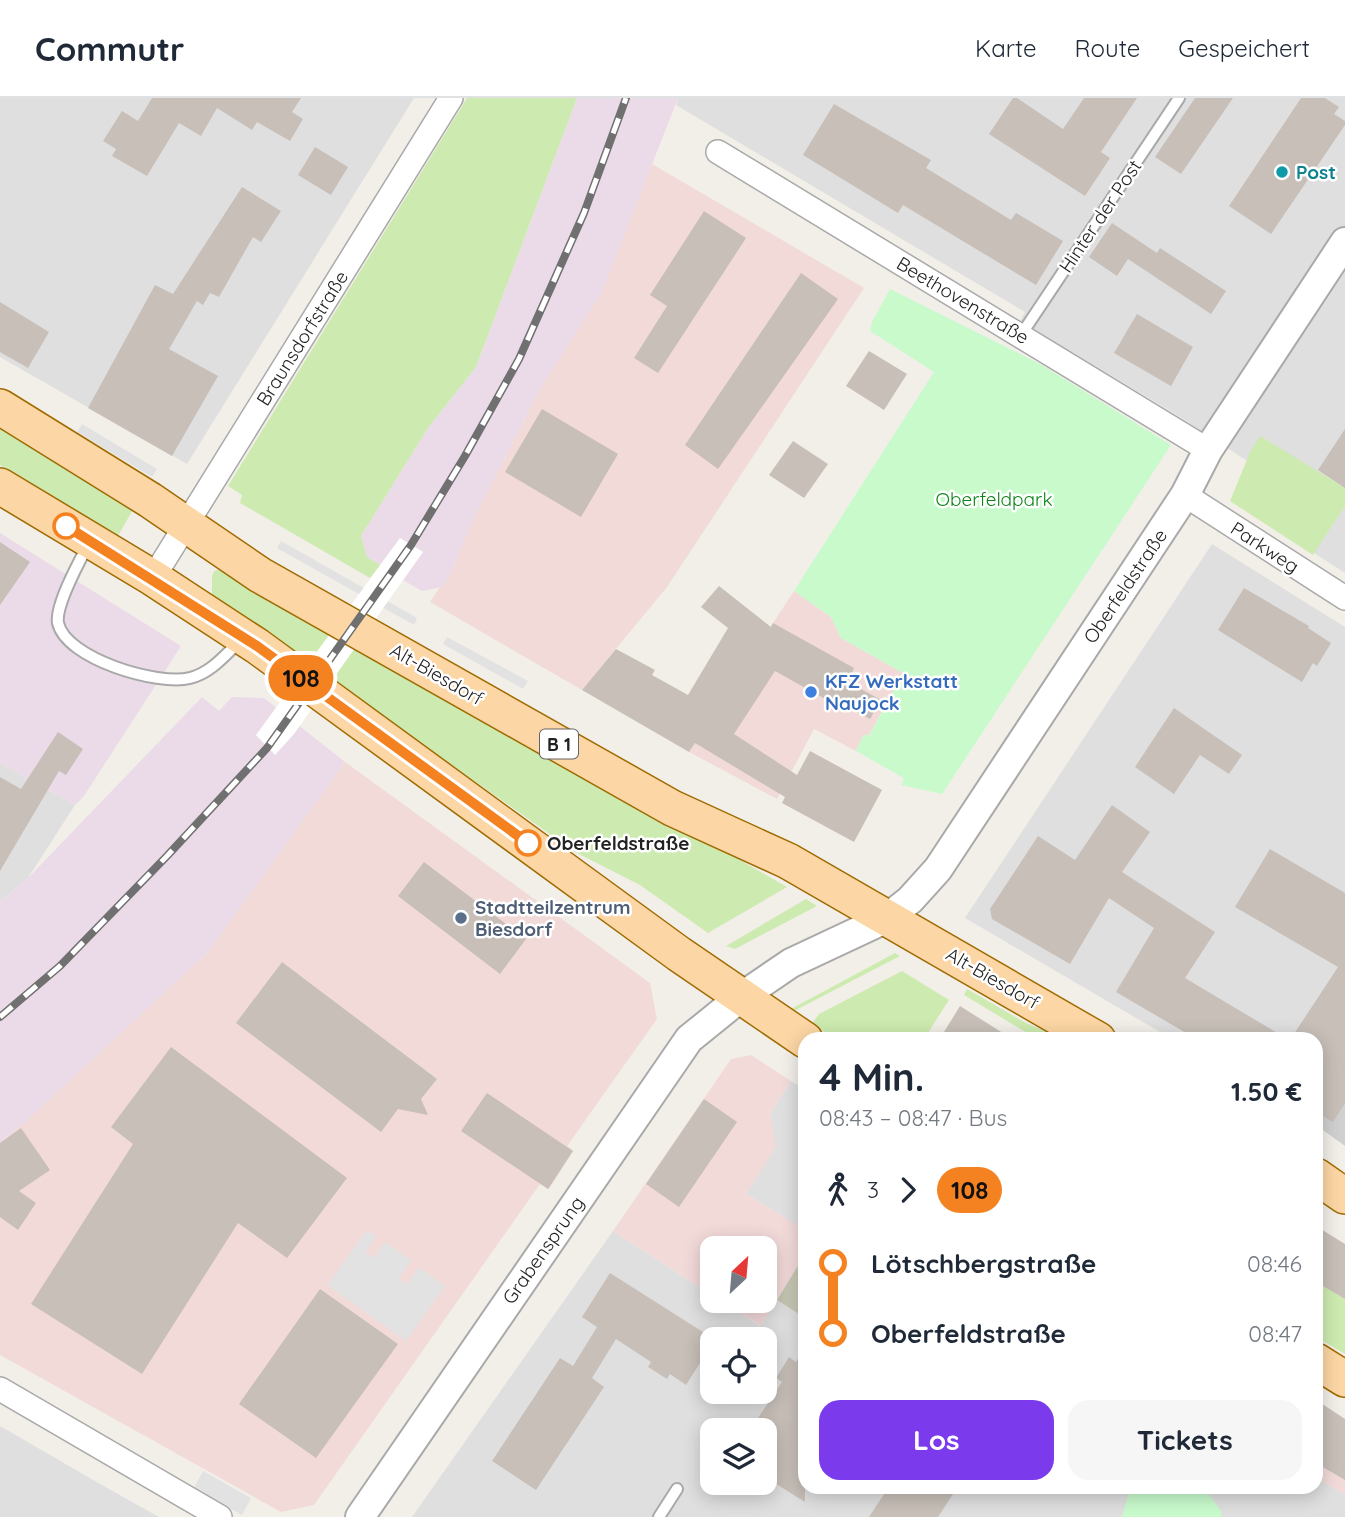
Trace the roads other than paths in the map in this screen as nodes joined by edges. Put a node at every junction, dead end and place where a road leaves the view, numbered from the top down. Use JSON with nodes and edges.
{"nodes":[{"id":1,"x":451,"y":98,"type":"edge"},
{"id":2,"x":1179,"y":98,"type":"edge"},
{"id":3,"x":718,"y":152,"type":"dead end"},
{"id":4,"x":1345,"y":242,"type":"edge"},
{"id":5,"x":1021,"y":335,"type":"junction"},
{"id":6,"x":0,"y":407,"type":"edge"},
{"id":7,"x":1208,"y":450,"type":"junction"},
{"id":8,"x":0,"y":486,"type":"edge"},
{"id":9,"x":1185,"y":495,"type":"junction"},
{"id":10,"x":187,"y":526,"type":"junction"},
{"id":11,"x":90,"y":541,"type":"junction"},
{"id":12,"x":153,"y":579,"type":"junction"},
{"id":13,"x":1345,"y":598,"type":"edge"},
{"id":14,"x":243,"y":638,"type":"junction"},
{"id":15,"x":887,"y":918,"type":"junction"},
{"id":16,"x":741,"y":997,"type":"junction"},
{"id":17,"x":1084,"y":1032,"type":"edge"},
{"id":18,"x":798,"y":1035,"type":"edge"},
{"id":19,"x":1323,"y":1181,"type":"edge"},
{"id":20,"x":1345,"y":1196,"type":"edge"},
{"id":21,"x":1323,"y":1365,"type":"edge"},
{"id":22,"x":1345,"y":1379,"type":"edge"},
{"id":23,"x":0,"y":1389,"type":"edge"},
{"id":24,"x":677,"y":1489,"type":"dead end"},
{"id":25,"x":220,"y":1517,"type":"edge"},
{"id":26,"x":360,"y":1517,"type":"edge"},
{"id":27,"x":659,"y":1517,"type":"edge"}],
"edges":[{"from":1,"to":10,"type":"street","name":"Braunsdorfstraße"},
{"from":2,"to":5,"type":"lane","name":"Hinter der Post"},
{"from":3,"to":5,"type":"street","name":"Beethovenstraße"},
{"from":4,"to":7,"type":"street","name":"Oberfeldstraße"},
{"from":5,"to":7,"type":"street","name":"Beethovenstraße"},
{"from":6,"to":10,"type":"main road","name":"Alt-Biesdorf","number":"B 1"},
{"from":7,"to":9,"type":"street","name":"Oberfeldstraße"},
{"from":8,"to":11,"type":"main road"},
{"from":9,"to":13,"type":"street","name":"Parkweg"},
{"from":9,"to":15,"type":"street","name":"Oberfeldstraße"},
{"from":10,"to":12,"type":"street","name":"Braunsdorfstraße"},
{"from":10,"to":15,"type":"main road","name":"Alt-Biesdorf","number":"B 1"},
{"from":11,"to":12,"type":"main road"},
{"from":11,"to":14,"type":"lane"},
{"from":12,"to":14,"type":"main road"},
{"from":14,"to":16,"type":"main road"},
{"from":15,"to":16,"type":"street"},
{"from":15,"to":17,"type":"main road","name":"Alt-Biesdorf","number":"B 1"},
{"from":16,"to":18,"type":"main road"},
{"from":16,"to":26,"type":"street","name":"Grabensprung"},
{"from":19,"to":20,"type":"main road"},
{"from":21,"to":22,"type":"main road"},
{"from":23,"to":25,"type":"street"},
{"from":24,"to":27,"type":"lane"}]}
